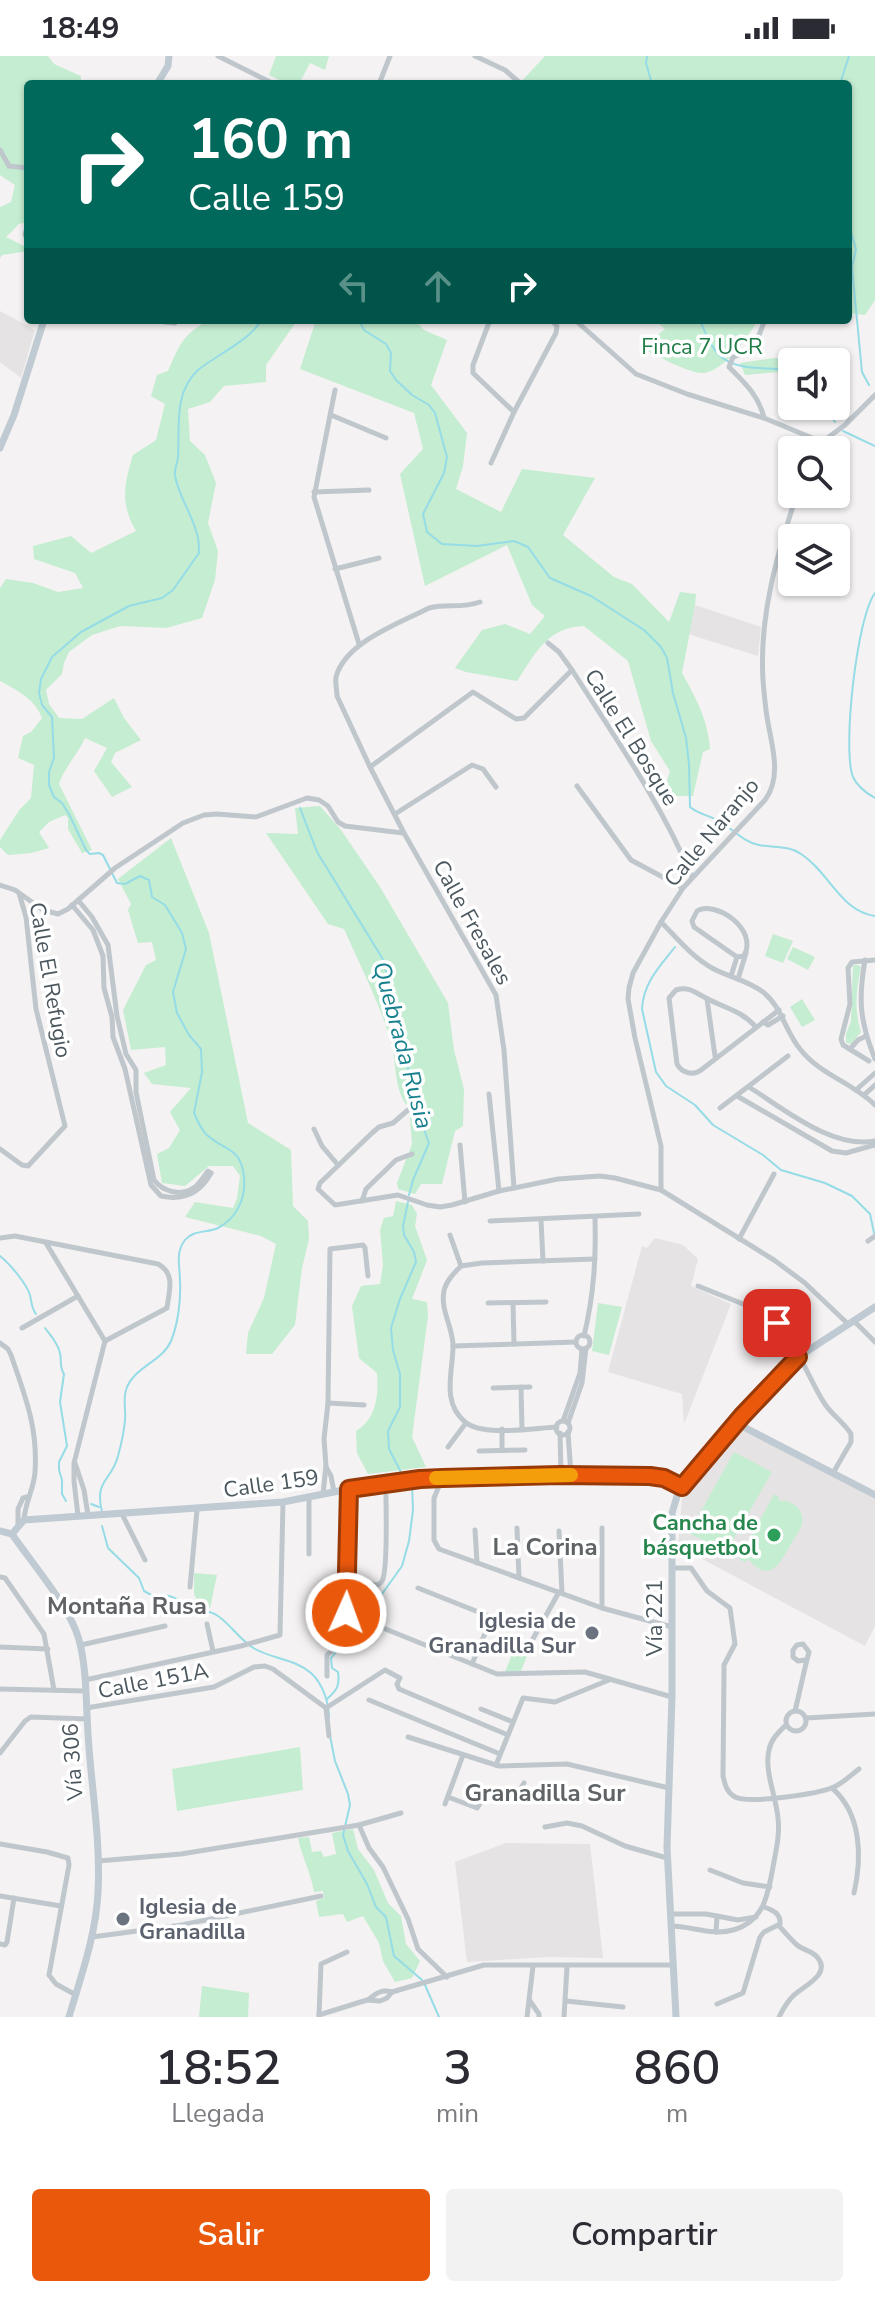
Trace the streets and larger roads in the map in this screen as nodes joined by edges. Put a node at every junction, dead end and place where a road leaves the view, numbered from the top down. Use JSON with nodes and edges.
{"nodes":[{"id":1,"x":169,"y":56,"type":"edge"},
{"id":2,"x":218,"y":56,"type":"edge"},
{"id":3,"x":390,"y":56,"type":"edge"},
{"id":4,"x":475,"y":56,"type":"edge"},
{"id":5,"x":159,"y":80,"type":"edge"},
{"id":6,"x":266,"y":80,"type":"edge"},
{"id":7,"x":381,"y":80,"type":"edge"},
{"id":8,"x":516,"y":80,"type":"edge"},
{"id":9,"x":0,"y":150,"type":"edge"},
{"id":10,"x":24,"y":168,"type":"edge"},
{"id":11,"x":43,"y":324,"type":"edge"},
{"id":12,"x":489,"y":324,"type":"edge"},
{"id":13,"x":554,"y":324,"type":"edge"},
{"id":14,"x":580,"y":324,"type":"edge"},
{"id":15,"x":763,"y":324,"type":"edge"},
{"id":16,"x":335,"y":390,"type":"dead end"},
{"id":17,"x":875,"y":395,"type":"edge"},
{"id":18,"x":514,"y":412,"type":"junction"},
{"id":19,"x":331,"y":415,"type":"junction"},
{"id":20,"x":764,"y":418,"type":"junction"},
{"id":21,"x":808,"y":436,"type":"edge"},
{"id":22,"x":830,"y":436,"type":"edge"},
{"id":23,"x":386,"y":438,"type":"dead end"},
{"id":24,"x":0,"y":448,"type":"edge"},
{"id":25,"x":491,"y":463,"type":"dead end"},
{"id":26,"x":369,"y":490,"type":"dead end"},
{"id":27,"x":314,"y":492,"type":"junction"},
{"id":28,"x":792,"y":508,"type":"edge"},
{"id":29,"x":379,"y":558,"type":"dead end"},
{"id":30,"x":335,"y":569,"type":"junction"},
{"id":31,"x":480,"y":602,"type":"dead end"},
{"id":32,"x":548,"y":643,"type":"dead end"},
{"id":33,"x":359,"y":644,"type":"junction"},
{"id":34,"x":572,"y":670,"type":"junction"},
{"id":35,"x":370,"y":767,"type":"junction"},
{"id":36,"x":577,"y":786,"type":"dead end"},
{"id":37,"x":496,"y":787,"type":"dead end"},
{"id":38,"x":395,"y":814,"type":"junction"},
{"id":39,"x":404,"y":833,"type":"junction"},
{"id":40,"x":692,"y":877,"type":"junction"},
{"id":41,"x":0,"y":885,"type":"edge"},
{"id":42,"x":683,"y":888,"type":"junction"},
{"id":43,"x":19,"y":893,"type":"junction"},
{"id":44,"x":78,"y":900,"type":"junction"},
{"id":45,"x":72,"y":905,"type":"junction"},
{"id":46,"x":661,"y":922,"type":"junction"},
{"id":47,"x":747,"y":952,"type":"junction"},
{"id":48,"x":737,"y":957,"type":"junction"},
{"id":49,"x":865,"y":960,"type":"junction"},
{"id":50,"x":875,"y":960,"type":"edge"},
{"id":51,"x":731,"y":976,"type":"junction"},
{"id":52,"x":738,"y":979,"type":"junction"},
{"id":53,"x":707,"y":999,"type":"junction"},
{"id":54,"x":779,"y":1010,"type":"junction"},
{"id":55,"x":783,"y":1016,"type":"junction"},
{"id":56,"x":763,"y":1022,"type":"junction"},
{"id":57,"x":756,"y":1027,"type":"junction"},
{"id":58,"x":866,"y":1036,"type":"junction"},
{"id":59,"x":850,"y":1049,"type":"junction"},
{"id":60,"x":788,"y":1056,"type":"dead end"},
{"id":61,"x":715,"y":1057,"type":"junction"},
{"id":62,"x":872,"y":1060,"type":"edge"},
{"id":63,"x":875,"y":1073,"type":"edge"},
{"id":64,"x":875,"y":1085,"type":"edge"},
{"id":65,"x":749,"y":1087,"type":"junction"},
{"id":66,"x":856,"y":1090,"type":"junction"},
{"id":67,"x":489,"y":1094,"type":"dead end"},
{"id":68,"x":864,"y":1095,"type":"junction"},
{"id":69,"x":737,"y":1096,"type":"junction"},
{"id":70,"x":875,"y":1105,"type":"edge"},
{"id":71,"x":781,"y":1107,"type":"junction"},
{"id":72,"x":720,"y":1108,"type":"dead end"},
{"id":73,"x":408,"y":1110,"type":"dead end"},
{"id":74,"x":774,"y":1117,"type":"junction"},
{"id":75,"x":314,"y":1129,"type":"dead end"},
{"id":76,"x":817,"y":1129,"type":"junction"},
{"id":77,"x":811,"y":1139,"type":"junction"},
{"id":78,"x":875,"y":1143,"type":"edge"},
{"id":79,"x":460,"y":1145,"type":"dead end"},
{"id":80,"x":861,"y":1146,"type":"junction"},
{"id":81,"x":0,"y":1149,"type":"edge"},
{"id":82,"x":412,"y":1154,"type":"dead end"},
{"id":83,"x":338,"y":1165,"type":"junction"},
{"id":84,"x":774,"y":1174,"type":"dead end"},
{"id":85,"x":514,"y":1185,"type":"junction"},
{"id":86,"x":661,"y":1190,"type":"junction"},
{"id":87,"x":499,"y":1191,"type":"junction"},
{"id":88,"x":362,"y":1201,"type":"junction"},
{"id":89,"x":465,"y":1202,"type":"junction"},
{"id":90,"x":639,"y":1214,"type":"dead end"},
{"id":91,"x":595,"y":1217,"type":"junction"},
{"id":92,"x":541,"y":1220,"type":"junction"},
{"id":93,"x":490,"y":1221,"type":"dead end"},
{"id":94,"x":450,"y":1235,"type":"dead end"},
{"id":95,"x":875,"y":1236,"type":"edge"},
{"id":96,"x":0,"y":1238,"type":"edge"},
{"id":97,"x":739,"y":1239,"type":"junction"},
{"id":98,"x":868,"y":1241,"type":"dead end"},
{"id":99,"x":46,"y":1243,"type":"junction"},
{"id":100,"x":595,"y":1259,"type":"junction"},
{"id":101,"x":543,"y":1261,"type":"junction"},
{"id":102,"x":461,"y":1266,"type":"junction"},
{"id":103,"x":368,"y":1276,"type":"dead end"},
{"id":104,"x":698,"y":1286,"type":"dead end"},
{"id":105,"x":78,"y":1296,"type":"junction"},
{"id":106,"x":546,"y":1302,"type":"dead end"},
{"id":107,"x":488,"y":1303,"type":"dead end"},
{"id":108,"x":513,"y":1303,"type":"junction"},
{"id":109,"x":875,"y":1307,"type":"edge"},
{"id":110,"x":850,"y":1322,"type":"junction"},
{"id":111,"x":22,"y":1328,"type":"dead end"},
{"id":112,"x":584,"y":1336,"type":"junction"},
{"id":113,"x":105,"y":1341,"type":"junction"},
{"id":114,"x":576,"y":1342,"type":"junction"},
{"id":115,"x":875,"y":1342,"type":"edge"},
{"id":116,"x":0,"y":1343,"type":"edge"},
{"id":117,"x":514,"y":1344,"type":"junction"},
{"id":118,"x":453,"y":1346,"type":"junction"},
{"id":119,"x":584,"y":1348,"type":"junction"},
{"id":120,"x":798,"y":1357,"type":"junction"},
{"id":121,"x":521,"y":1387,"type":"junction"},
{"id":122,"x":530,"y":1387,"type":"dead end"},
{"id":123,"x":493,"y":1388,"type":"dead end"},
{"id":124,"x":328,"y":1403,"type":"junction"},
{"id":125,"x":364,"y":1405,"type":"dead end"},
{"id":126,"x":566,"y":1422,"type":"junction"},
{"id":127,"x":466,"y":1423,"type":"junction"},
{"id":128,"x":736,"y":1423,"type":"junction"},
{"id":129,"x":502,"y":1429,"type":"junction"},
{"id":130,"x":522,"y":1429,"type":"junction"},
{"id":131,"x":558,"y":1430,"type":"junction"},
{"id":132,"x":568,"y":1432,"type":"junction"},
{"id":133,"x":448,"y":1447,"type":"dead end"},
{"id":134,"x":502,"y":1450,"type":"junction"},
{"id":135,"x":525,"y":1450,"type":"dead end"},
{"id":136,"x":479,"y":1451,"type":"dead end"},
{"id":137,"x":74,"y":1463,"type":"junction"},
{"id":138,"x":326,"y":1466,"type":"junction"},
{"id":139,"x":833,"y":1473,"type":"junction"},
{"id":140,"x":561,"y":1475,"type":"junction"},
{"id":141,"x":571,"y":1475,"type":"junction"},
{"id":142,"x":443,"y":1478,"type":"junction"},
{"id":143,"x":682,"y":1487,"type":"junction"},
{"id":144,"x":349,"y":1489,"type":"junction"},
{"id":145,"x":334,"y":1492,"type":"junction"},
{"id":146,"x":323,"y":1495,"type":"junction"},
{"id":147,"x":875,"y":1495,"type":"edge"},
{"id":148,"x":386,"y":1496,"type":"dead end"},
{"id":149,"x":309,"y":1497,"type":"junction"},
{"id":150,"x":283,"y":1502,"type":"junction"},
{"id":151,"x":197,"y":1510,"type":"junction"},
{"id":152,"x":122,"y":1514,"type":"junction"},
{"id":153,"x":78,"y":1516,"type":"junction"},
{"id":154,"x":88,"y":1516,"type":"junction"},
{"id":155,"x":22,"y":1524,"type":"junction"},
{"id":156,"x":517,"y":1528,"type":"dead end"},
{"id":157,"x":602,"y":1528,"type":"dead end"},
{"id":158,"x":475,"y":1530,"type":"dead end"},
{"id":159,"x":0,"y":1531,"type":"edge"},
{"id":160,"x":559,"y":1531,"type":"dead end"},
{"id":161,"x":12,"y":1534,"type":"junction"},
{"id":162,"x":309,"y":1554,"type":"dead end"},
{"id":163,"x":145,"y":1560,"type":"dead end"},
{"id":164,"x":477,"y":1563,"type":"junction"},
{"id":165,"x":672,"y":1568,"type":"junction"},
{"id":166,"x":0,"y":1577,"type":"edge"},
{"id":167,"x":519,"y":1578,"type":"junction"},
{"id":168,"x":347,"y":1582,"type":"junction"},
{"id":169,"x":190,"y":1587,"type":"dead end"},
{"id":170,"x":418,"y":1588,"type":"dead end"},
{"id":171,"x":560,"y":1592,"type":"junction"},
{"id":172,"x":602,"y":1608,"type":"junction"},
{"id":173,"x":492,"y":1617,"type":"junction"},
{"id":174,"x":506,"y":1623,"type":"dead end"},
{"id":175,"x":207,"y":1624,"type":"dead end"},
{"id":176,"x":165,"y":1626,"type":"dead end"},
{"id":177,"x":378,"y":1626,"type":"dead end"},
{"id":178,"x":672,"y":1627,"type":"junction"},
{"id":179,"x":80,"y":1646,"type":"junction"},
{"id":180,"x":529,"y":1646,"type":"dead end"},
{"id":181,"x":0,"y":1647,"type":"edge"},
{"id":182,"x":48,"y":1649,"type":"junction"},
{"id":183,"x":213,"y":1651,"type":"junction"},
{"id":184,"x":805,"y":1660,"type":"dead end"},
{"id":185,"x":472,"y":1664,"type":"junction"},
{"id":186,"x":327,"y":1676,"type":"dead end"},
{"id":187,"x":85,"y":1680,"type":"junction"},
{"id":188,"x":610,"y":1680,"type":"junction"},
{"id":189,"x":0,"y":1689,"type":"edge"},
{"id":190,"x":54,"y":1690,"type":"junction"},
{"id":191,"x":85,"y":1691,"type":"junction"},
{"id":192,"x":672,"y":1697,"type":"junction"},
{"id":193,"x":369,"y":1700,"type":"dead end"},
{"id":194,"x":86,"y":1708,"type":"junction"},
{"id":195,"x":326,"y":1708,"type":"junction"},
{"id":196,"x":481,"y":1709,"type":"dead end"},
{"id":197,"x":795,"y":1711,"type":"junction"},
{"id":198,"x":875,"y":1714,"type":"edge"},
{"id":199,"x":806,"y":1718,"type":"junction"},
{"id":200,"x":87,"y":1719,"type":"junction"},
{"id":201,"x":513,"y":1722,"type":"junction"},
{"id":202,"x":786,"y":1725,"type":"junction"},
{"id":203,"x":508,"y":1735,"type":"junction"},
{"id":204,"x":329,"y":1736,"type":"dead end"},
{"id":205,"x":408,"y":1737,"type":"dead end"},
{"id":206,"x":0,"y":1753,"type":"edge"},
{"id":207,"x":500,"y":1754,"type":"junction"},
{"id":208,"x":463,"y":1755,"type":"junction"},
{"id":209,"x":496,"y":1765,"type":"junction"},
{"id":210,"x":859,"y":1769,"type":"dead end"},
{"id":211,"x":524,"y":1783,"type":"dead end"},
{"id":212,"x":669,"y":1788,"type":"junction"},
{"id":213,"x":832,"y":1788,"type":"junction"},
{"id":214,"x":448,"y":1797,"type":"junction"},
{"id":215,"x":775,"y":1799,"type":"junction"},
{"id":216,"x":445,"y":1804,"type":"dead end"},
{"id":217,"x":401,"y":1813,"type":"dead end"},
{"id":218,"x":359,"y":1825,"type":"junction"},
{"id":219,"x":545,"y":1827,"type":"dead end"},
{"id":220,"x":0,"y":1844,"type":"edge"},
{"id":221,"x":667,"y":1858,"type":"junction"},
{"id":222,"x":98,"y":1861,"type":"junction"},
{"id":223,"x":710,"y":1870,"type":"dead end"},
{"id":224,"x":770,"y":1887,"type":"junction"},
{"id":225,"x":854,"y":1893,"type":"dead end"},
{"id":226,"x":0,"y":1896,"type":"edge"},
{"id":227,"x":321,"y":1896,"type":"dead end"},
{"id":228,"x":14,"y":1898,"type":"junction"},
{"id":229,"x":61,"y":1906,"type":"junction"},
{"id":230,"x":764,"y":1907,"type":"junction"},
{"id":231,"x":670,"y":1914,"type":"junction"},
{"id":232,"x":717,"y":1916,"type":"junction"},
{"id":233,"x":757,"y":1917,"type":"junction"},
{"id":234,"x":671,"y":1926,"type":"junction"},
{"id":235,"x":779,"y":1926,"type":"junction"},
{"id":236,"x":716,"y":1932,"type":"junction"},
{"id":237,"x":92,"y":1937,"type":"junction"},
{"id":238,"x":2,"y":1945,"type":"edge"},
{"id":239,"x":347,"y":1952,"type":"dead end"},
{"id":240,"x":674,"y":1965,"type":"junction"},
{"id":241,"x":533,"y":1966,"type":"junction"},
{"id":242,"x":567,"y":1967,"type":"junction"},
{"id":243,"x":448,"y":1977,"type":"junction"},
{"id":244,"x":76,"y":1995,"type":"junction"},
{"id":245,"x":529,"y":2000,"type":"junction"},
{"id":246,"x":566,"y":2001,"type":"junction"},
{"id":247,"x":717,"y":2004,"type":"dead end"},
{"id":248,"x":623,"y":2007,"type":"dead end"},
{"id":249,"x":319,"y":2016,"type":"edge"},
{"id":250,"x":69,"y":2017,"type":"edge"},
{"id":251,"x":527,"y":2017,"type":"edge"},
{"id":252,"x":539,"y":2017,"type":"edge"},
{"id":253,"x":564,"y":2017,"type":"edge"},
{"id":254,"x":676,"y":2017,"type":"edge"},
{"id":255,"x":779,"y":2017,"type":"edge"}],
"edges":[{"from":1,"to":5,"type":"street"},
{"from":2,"to":6,"type":"street"},
{"from":3,"to":7,"type":"street"},
{"from":4,"to":8,"type":"street"},
{"from":9,"to":10,"type":"street"},
{"from":11,"to":24,"type":"street"},
{"from":12,"to":18,"type":"street"},
{"from":13,"to":18,"type":"street"},
{"from":14,"to":20,"type":"street"},
{"from":15,"to":20,"type":"street"},
{"from":16,"to":19,"type":"street"},
{"from":17,"to":22,"type":"street"},
{"from":18,"to":25,"type":"street"},
{"from":19,"to":23,"type":"street"},
{"from":19,"to":27,"type":"street"},
{"from":20,"to":21,"type":"street"},
{"from":26,"to":27,"type":"street"},
{"from":27,"to":30,"type":"street"},
{"from":28,"to":40,"type":"street","name":"Calle Naranjo"},
{"from":29,"to":30,"type":"street"},
{"from":30,"to":33,"type":"street"},
{"from":31,"to":33,"type":"street"},
{"from":32,"to":34,"type":"street"},
{"from":33,"to":35,"type":"street","name":"Calle Fresales"},
{"from":34,"to":35,"type":"street","name":"Calle El Bosque"},
{"from":34,"to":40,"type":"street","name":"Calle El Bosque"},
{"from":35,"to":38,"type":"street","name":"Calle Fresales"},
{"from":36,"to":42,"type":"street"},
{"from":37,"to":38,"type":"street"},
{"from":38,"to":39,"type":"street","name":"Calle Fresales"},
{"from":39,"to":44,"type":"street"},
{"from":39,"to":85,"type":"street","name":"Calle Fresales"},
{"from":40,"to":42,"type":"street","name":"Calle Naranjo"},
{"from":41,"to":43,"type":"street"},
{"from":42,"to":46,"type":"street","name":"Calle Naranjo"},
{"from":43,"to":45,"type":"street"},
{"from":43,"to":81,"type":"street","name":"Calle El Refugio"},
{"from":44,"to":45,"type":"street"},
{"from":44,"to":45,"type":"street"},
{"from":46,"to":51,"type":"street"},
{"from":46,"to":86,"type":"street","name":"Calle Naranjo"},
{"from":47,"to":48,"type":"street"},
{"from":47,"to":48,"type":"street"},
{"from":47,"to":52,"type":"street"},
{"from":48,"to":51,"type":"street"},
{"from":49,"to":50,"type":"street"},
{"from":49,"to":58,"type":"street"},
{"from":49,"to":59,"type":"street"},
{"from":51,"to":52,"type":"street"},
{"from":52,"to":54,"type":"street"},
{"from":53,"to":57,"type":"street"},
{"from":53,"to":61,"type":"street"},
{"from":53,"to":61,"type":"street"},
{"from":54,"to":55,"type":"street"},
{"from":54,"to":56,"type":"street"},
{"from":55,"to":56,"type":"street"},
{"from":55,"to":66,"type":"street"},
{"from":56,"to":57,"type":"street"},
{"from":57,"to":61,"type":"street"},
{"from":58,"to":59,"type":"street"},
{"from":58,"to":62,"type":"street"},
{"from":59,"to":62,"type":"street"},
{"from":60,"to":65,"type":"street"},
{"from":63,"to":66,"type":"street"},
{"from":64,"to":68,"type":"street"},
{"from":65,"to":69,"type":"street"},
{"from":65,"to":71,"type":"street"},
{"from":66,"to":68,"type":"street"},
{"from":67,"to":87,"type":"street"},
{"from":68,"to":70,"type":"street"},
{"from":69,"to":72,"type":"street"},
{"from":69,"to":74,"type":"street"},
{"from":71,"to":74,"type":"street"},
{"from":71,"to":76,"type":"street"},
{"from":73,"to":83,"type":"street"},
{"from":74,"to":77,"type":"street"},
{"from":75,"to":83,"type":"street"},
{"from":76,"to":77,"type":"street"},
{"from":76,"to":80,"type":"street"},
{"from":77,"to":80,"type":"street"},
{"from":78,"to":80,"type":"street"},
{"from":79,"to":89,"type":"street"},
{"from":82,"to":88,"type":"street"},
{"from":83,"to":88,"type":"street"},
{"from":84,"to":97,"type":"street"},
{"from":85,"to":86,"type":"street"},
{"from":85,"to":87,"type":"street"},
{"from":86,"to":97,"type":"street"},
{"from":87,"to":89,"type":"street"},
{"from":88,"to":89,"type":"street"},
{"from":90,"to":91,"type":"street"},
{"from":91,"to":92,"type":"street"},
{"from":91,"to":100,"type":"street"},
{"from":92,"to":93,"type":"street"},
{"from":92,"to":101,"type":"street"},
{"from":94,"to":102,"type":"street"},
{"from":95,"to":98,"type":"street"},
{"from":96,"to":99,"type":"street"},
{"from":97,"to":110,"type":"street"},
{"from":99,"to":105,"type":"street"},
{"from":99,"to":113,"type":"street"},
{"from":100,"to":101,"type":"street"},
{"from":100,"to":112,"type":"street"},
{"from":101,"to":102,"type":"street"},
{"from":102,"to":118,"type":"street"},
{"from":103,"to":124,"type":"street"},
{"from":104,"to":120,"type":"street"},
{"from":105,"to":111,"type":"street"},
{"from":105,"to":113,"type":"street"},
{"from":106,"to":108,"type":"street"},
{"from":107,"to":108,"type":"street"},
{"from":108,"to":117,"type":"street"},
{"from":109,"to":110,"type":"street","name":"Vía 221"},
{"from":110,"to":115,"type":"street"},
{"from":110,"to":120,"type":"street","name":"Vía 221"},
{"from":112,"to":114,"type":"street"},
{"from":112,"to":119,"type":"street"},
{"from":113,"to":137,"type":"street"},
{"from":114,"to":117,"type":"street"},
{"from":114,"to":119,"type":"street"},
{"from":116,"to":155,"type":"street"},
{"from":117,"to":118,"type":"street"},
{"from":118,"to":127,"type":"street"},
{"from":119,"to":126,"type":"street"},
{"from":120,"to":128,"type":"street","name":"Vía 221"},
{"from":120,"to":139,"type":"street"},
{"from":121,"to":122,"type":"street"},
{"from":121,"to":123,"type":"street"},
{"from":121,"to":130,"type":"street"},
{"from":124,"to":125,"type":"street"},
{"from":124,"to":138,"type":"street"},
{"from":126,"to":131,"type":"street"},
{"from":126,"to":132,"type":"street"},
{"from":127,"to":129,"type":"street"},
{"from":127,"to":133,"type":"street"},
{"from":128,"to":139,"type":"street"},
{"from":128,"to":143,"type":"street","name":"Vía 221"},
{"from":129,"to":130,"type":"street"},
{"from":129,"to":134,"type":"street"},
{"from":130,"to":131,"type":"street"},
{"from":131,"to":132,"type":"street"},
{"from":131,"to":140,"type":"street"},
{"from":132,"to":141,"type":"street"},
{"from":134,"to":135,"type":"street"},
{"from":134,"to":136,"type":"street"},
{"from":137,"to":153,"type":"street"},
{"from":137,"to":154,"type":"street"},
{"from":138,"to":145,"type":"street"},
{"from":138,"to":146,"type":"street"},
{"from":139,"to":147,"type":"street"},
{"from":140,"to":141,"type":"street","name":"Calle 159"},
{"from":140,"to":142,"type":"street","name":"Calle 159"},
{"from":141,"to":143,"type":"street","name":"Calle 159"},
{"from":142,"to":144,"type":"street","name":"Calle 159"},
{"from":142,"to":164,"type":"street"},
{"from":143,"to":165,"type":"street","name":"Vía 221"},
{"from":144,"to":145,"type":"street","name":"Calle 159"},
{"from":144,"to":168,"type":"street"},
{"from":145,"to":146,"type":"street","name":"Calle 159"},
{"from":146,"to":149,"type":"street","name":"Calle 159"},
{"from":148,"to":168,"type":"street"},
{"from":149,"to":150,"type":"street","name":"Calle 159"},
{"from":149,"to":162,"type":"street"},
{"from":150,"to":151,"type":"street","name":"Calle 159"},
{"from":150,"to":183,"type":"street"},
{"from":151,"to":152,"type":"street","name":"Calle 159"},
{"from":151,"to":169,"type":"street"},
{"from":152,"to":154,"type":"street","name":"Calle 159"},
{"from":152,"to":163,"type":"street"},
{"from":153,"to":154,"type":"street","name":"Calle 159"},
{"from":153,"to":155,"type":"street","name":"Calle 159"},
{"from":155,"to":161,"type":"street"},
{"from":156,"to":167,"type":"street"},
{"from":157,"to":172,"type":"street"},
{"from":158,"to":164,"type":"street"},
{"from":159,"to":161,"type":"street"},
{"from":160,"to":171,"type":"street"},
{"from":161,"to":179,"type":"street","name":"Vía 306"},
{"from":164,"to":167,"type":"street"},
{"from":165,"to":178,"type":"street","name":"Vía 221"},
{"from":165,"to":215,"type":"street"},
{"from":166,"to":182,"type":"street"},
{"from":167,"to":171,"type":"street"},
{"from":168,"to":186,"type":"street"},
{"from":170,"to":173,"type":"street"},
{"from":171,"to":172,"type":"street"},
{"from":171,"to":180,"type":"street"},
{"from":172,"to":178,"type":"street"},
{"from":173,"to":174,"type":"street"},
{"from":173,"to":185,"type":"street"},
{"from":175,"to":183,"type":"street"},
{"from":176,"to":179,"type":"street"},
{"from":177,"to":185,"type":"street"},
{"from":178,"to":192,"type":"street","name":"Vía 221"},
{"from":179,"to":187,"type":"street","name":"Vía 306"},
{"from":181,"to":182,"type":"street"},
{"from":182,"to":190,"type":"street"},
{"from":183,"to":187,"type":"street"},
{"from":184,"to":197,"type":"street"},
{"from":185,"to":188,"type":"street"},
{"from":187,"to":191,"type":"street","name":"Vía 306"},
{"from":188,"to":192,"type":"street"},
{"from":188,"to":201,"type":"street"},
{"from":189,"to":190,"type":"street"},
{"from":190,"to":191,"type":"street"},
{"from":191,"to":194,"type":"street","name":"Vía 306"},
{"from":192,"to":212,"type":"street","name":"Vía 221"},
{"from":193,"to":207,"type":"street"},
{"from":194,"to":195,"type":"street","name":"Calle 151A"},
{"from":194,"to":200,"type":"street","name":"Vía 306"},
{"from":195,"to":203,"type":"street"},
{"from":195,"to":204,"type":"street"},
{"from":196,"to":201,"type":"street"},
{"from":197,"to":199,"type":"street"},
{"from":197,"to":202,"type":"street"},
{"from":198,"to":199,"type":"street"},
{"from":199,"to":202,"type":"street"},
{"from":200,"to":206,"type":"street"},
{"from":200,"to":222,"type":"street","name":"Vía 306"},
{"from":201,"to":203,"type":"street"},
{"from":202,"to":215,"type":"street"},
{"from":203,"to":207,"type":"street"},
{"from":205,"to":208,"type":"street"},
{"from":207,"to":209,"type":"street"},
{"from":208,"to":209,"type":"street"},
{"from":208,"to":214,"type":"street"},
{"from":209,"to":212,"type":"street"},
{"from":210,"to":213,"type":"street"},
{"from":211,"to":214,"type":"street"},
{"from":212,"to":221,"type":"street","name":"Vía 221"},
{"from":213,"to":215,"type":"street"},
{"from":213,"to":225,"type":"street"},
{"from":214,"to":216,"type":"street"},
{"from":215,"to":224,"type":"street"},
{"from":217,"to":218,"type":"street"},
{"from":218,"to":222,"type":"street"},
{"from":218,"to":243,"type":"street"},
{"from":219,"to":221,"type":"street"},
{"from":220,"to":229,"type":"street"},
{"from":221,"to":231,"type":"street","name":"Vía 221"},
{"from":222,"to":237,"type":"street","name":"Vía 306"},
{"from":223,"to":224,"type":"street"},
{"from":224,"to":230,"type":"street"},
{"from":226,"to":228,"type":"street"},
{"from":227,"to":237,"type":"street"},
{"from":228,"to":229,"type":"street"},
{"from":228,"to":238,"type":"street"},
{"from":229,"to":244,"type":"street"},
{"from":230,"to":233,"type":"street"},
{"from":230,"to":235,"type":"street"},
{"from":231,"to":232,"type":"street"},
{"from":231,"to":234,"type":"street","name":"Vía 221"},
{"from":232,"to":233,"type":"street"},
{"from":232,"to":236,"type":"street"},
{"from":233,"to":236,"type":"street"},
{"from":234,"to":236,"type":"street"},
{"from":234,"to":240,"type":"street","name":"Vía 221"},
{"from":235,"to":247,"type":"street"},
{"from":235,"to":255,"type":"street"},
{"from":237,"to":244,"type":"street","name":"Vía 306"},
{"from":239,"to":249,"type":"street"},
{"from":240,"to":242,"type":"street"},
{"from":240,"to":254,"type":"street","name":"Vía 221"},
{"from":241,"to":242,"type":"street"},
{"from":241,"to":243,"type":"street"},
{"from":241,"to":245,"type":"street"},
{"from":242,"to":246,"type":"street"},
{"from":243,"to":249,"type":"street"},
{"from":244,"to":250,"type":"street","name":"Vía 306"},
{"from":245,"to":251,"type":"street"},
{"from":245,"to":252,"type":"street"},
{"from":246,"to":248,"type":"street"},
{"from":246,"to":253,"type":"street"}]}
